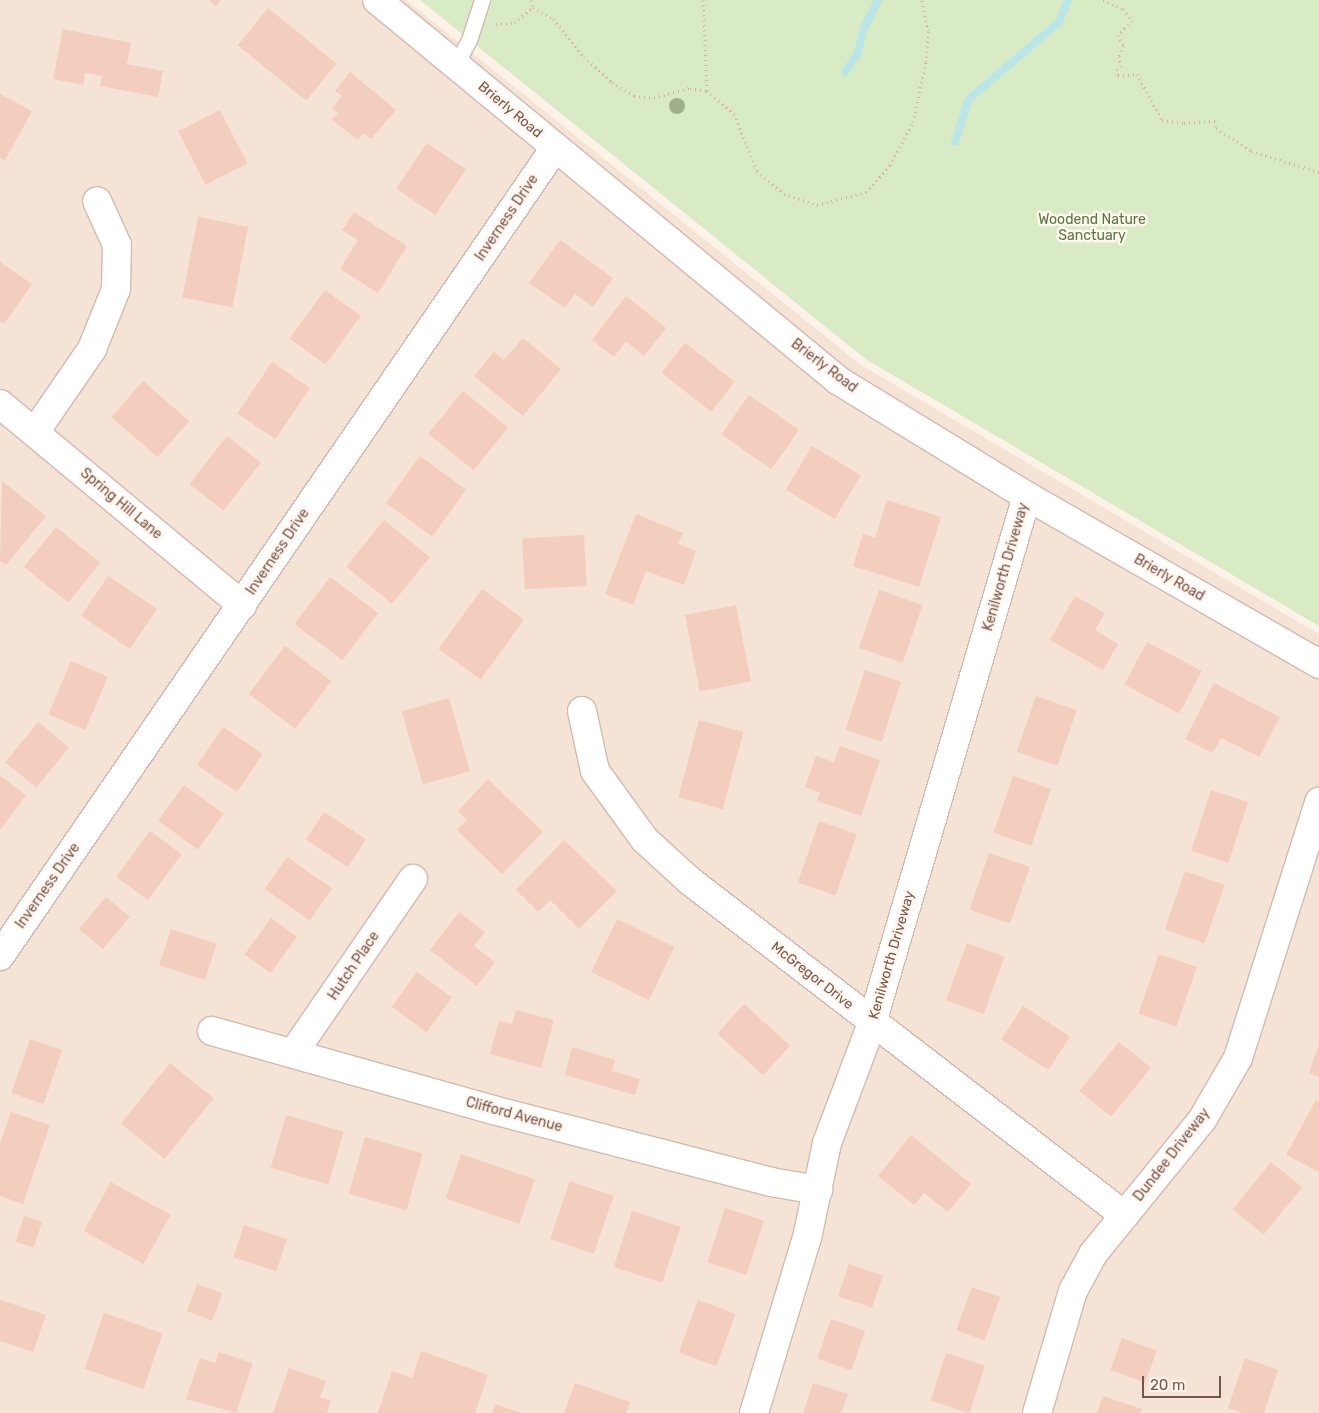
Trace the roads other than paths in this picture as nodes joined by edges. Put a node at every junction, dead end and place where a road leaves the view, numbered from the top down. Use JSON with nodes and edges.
{"nodes":[{"id":1,"x":377,"y":0,"type":"edge"},
{"id":2,"x":482,"y":0,"type":"edge"},
{"id":3,"x":456,"y":65,"type":"junction"},
{"id":4,"x":555,"y":148,"type":"junction"},
{"id":5,"x":97,"y":201,"type":"dead end"},
{"id":6,"x":0,"y":404,"type":"edge"},
{"id":7,"x":35,"y":432,"type":"junction"},
{"id":8,"x":1027,"y":496,"type":"junction"},
{"id":9,"x":242,"y":605,"type":"junction"},
{"id":10,"x":1319,"y":664,"type":"edge"},
{"id":11,"x":582,"y":711,"type":"dead end"},
{"id":12,"x":1319,"y":802,"type":"edge"},
{"id":13,"x":413,"y":879,"type":"dead end"},
{"id":14,"x":0,"y":956,"type":"edge"},
{"id":15,"x":872,"y":1023,"type":"junction"},
{"id":16,"x":212,"y":1031,"type":"dead end"},
{"id":17,"x":294,"y":1052,"type":"junction"},
{"id":18,"x":818,"y":1190,"type":"junction"},
{"id":19,"x":1124,"y":1215,"type":"junction"},
{"id":20,"x":754,"y":1413,"type":"edge"},
{"id":21,"x":1037,"y":1413,"type":"edge"}],
"edges":[{"from":1,"to":3,"type":"street","name":"Brierly Road"},
{"from":2,"to":3,"type":"lane"},
{"from":3,"to":4,"type":"street","name":"Brierly Road"},
{"from":4,"to":8,"type":"street","name":"Brierly Road"},
{"from":4,"to":9,"type":"street","name":"Inverness Drive"},
{"from":5,"to":7,"type":"street"},
{"from":6,"to":7,"type":"street","name":"Spring Hill Lane"},
{"from":7,"to":9,"type":"street","name":"Spring Hill Lane"},
{"from":8,"to":10,"type":"street","name":"Brierly Road"},
{"from":8,"to":15,"type":"street","name":"Kenilworth Driveway"},
{"from":9,"to":14,"type":"street","name":"Inverness Drive"},
{"from":11,"to":15,"type":"street","name":"McGregor Drive"},
{"from":12,"to":19,"type":"street","name":"Dundee Driveway"},
{"from":13,"to":17,"type":"street","name":"Hutch Place"},
{"from":15,"to":18,"type":"street","name":"Kenilworth Driveway"},
{"from":15,"to":19,"type":"street","name":"McGregor Drive"},
{"from":16,"to":17,"type":"street","name":"Clifford Avenue"},
{"from":17,"to":18,"type":"street","name":"Clifford Avenue"},
{"from":18,"to":20,"type":"street","name":"Kenilworth Driveway"},
{"from":19,"to":21,"type":"street","name":"Dundee Driveway"}]}
